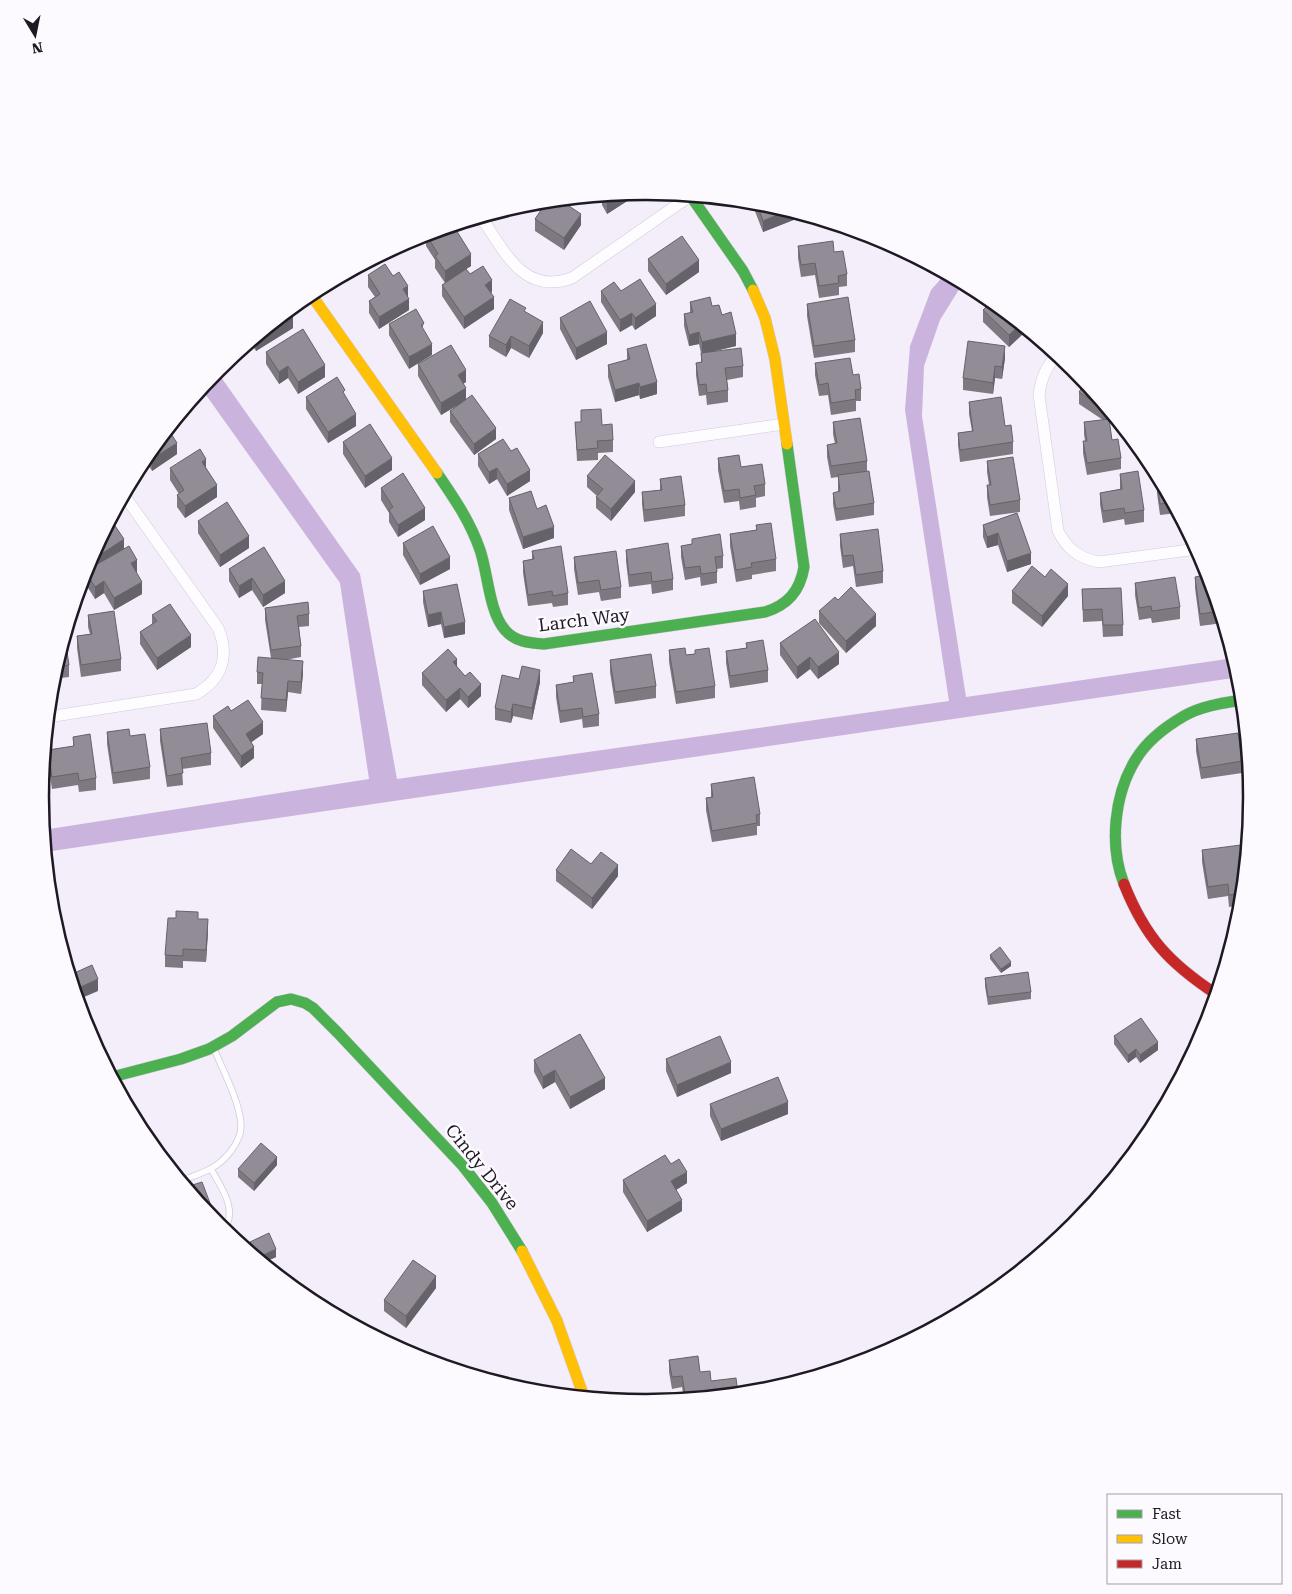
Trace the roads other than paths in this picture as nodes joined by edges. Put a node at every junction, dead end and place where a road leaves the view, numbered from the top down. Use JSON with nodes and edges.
{"nodes":[{"id":1,"x":682,"y":201,"type":"edge"},
{"id":2,"x":695,"y":202,"type":"edge"},
{"id":3,"x":485,"y":222,"type":"edge"},
{"id":4,"x":315,"y":300,"type":"edge"},
{"id":5,"x":1053,"y":361,"type":"edge"},
{"id":6,"x":784,"y":424,"type":"junction"},
{"id":7,"x":659,"y":442,"type":"dead end"},
{"id":8,"x":128,"y":500,"type":"edge"},
{"id":9,"x":1190,"y":550,"type":"edge"},
{"id":10,"x":1235,"y":701,"type":"edge"},
{"id":11,"x":55,"y":715,"type":"edge"},
{"id":12,"x":1211,"y":991,"type":"edge"},
{"id":13,"x":213,"y":1047,"type":"junction"},
{"id":14,"x":117,"y":1074,"type":"edge"},
{"id":15,"x":211,"y":1169,"type":"junction"},
{"id":16,"x":187,"y":1179,"type":"edge"},
{"id":17,"x":228,"y":1223,"type":"edge"},
{"id":18,"x":582,"y":1390,"type":"edge"}],
"edges":[{"from":1,"to":3,"type":"street"},
{"from":2,"to":6,"type":"street","name":"Larch Way"},
{"from":4,"to":6,"type":"street","name":"Larch Way"},
{"from":5,"to":9,"type":"street"},
{"from":6,"to":7,"type":"street"},
{"from":8,"to":11,"type":"street"},
{"from":10,"to":12,"type":"street"},
{"from":13,"to":14,"type":"street"},
{"from":13,"to":15,"type":"lane"},
{"from":13,"to":18,"type":"street","name":"Cindy Drive"},
{"from":15,"to":16,"type":"lane"},
{"from":15,"to":17,"type":"lane"}]}
